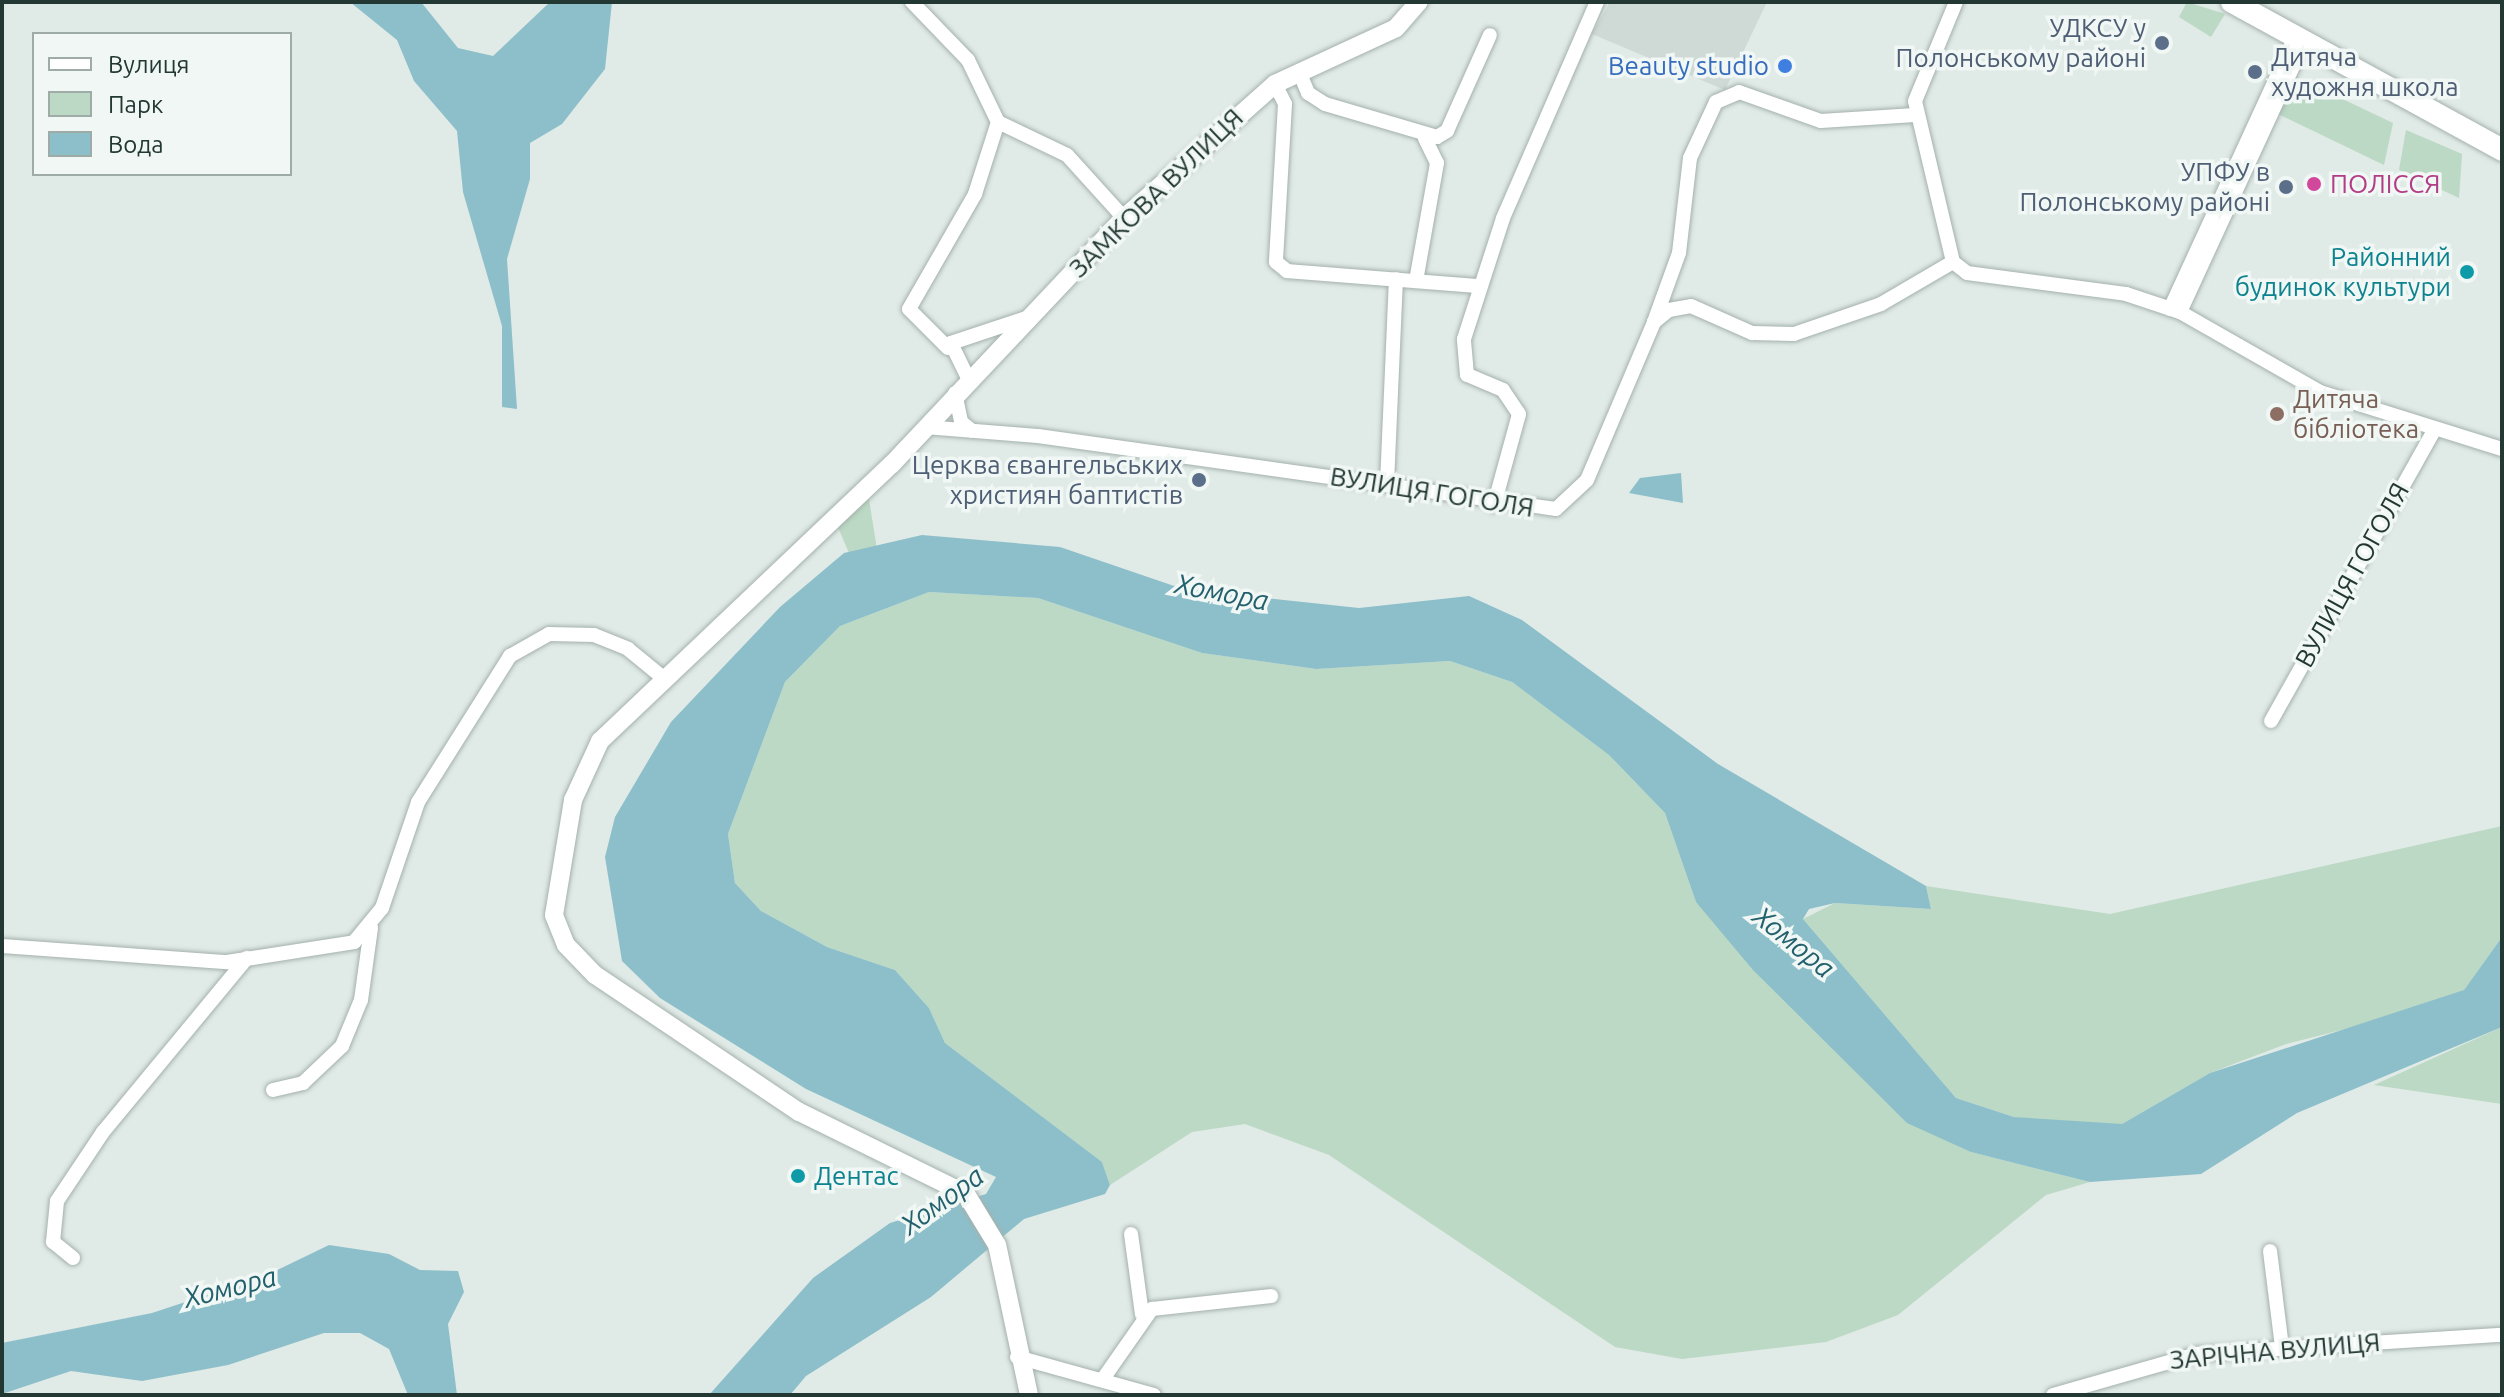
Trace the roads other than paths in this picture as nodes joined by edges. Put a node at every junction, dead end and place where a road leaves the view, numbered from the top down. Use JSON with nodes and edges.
{"nodes":[{"id":1,"x":912,"y":2,"type":"edge"},
{"id":2,"x":1597,"y":2,"type":"edge"},
{"id":3,"x":1956,"y":2,"type":"edge"},
{"id":4,"x":2232,"y":2,"type":"edge"},
{"id":5,"x":1415,"y":4,"type":"edge"},
{"id":6,"x":1490,"y":35,"type":"dead end"},
{"id":7,"x":2297,"y":44,"type":"junction"},
{"id":8,"x":1300,"y":74,"type":"junction"},
{"id":9,"x":1275,"y":84,"type":"junction"},
{"id":10,"x":1308,"y":93,"type":"junction"},
{"id":11,"x":1285,"y":104,"type":"junction"},
{"id":12,"x":1915,"y":115,"type":"junction"},
{"id":13,"x":998,"y":122,"type":"junction"},
{"id":14,"x":1447,"y":131,"type":"junction"},
{"id":15,"x":1425,"y":138,"type":"junction"},
{"id":16,"x":2502,"y":150,"type":"edge"},
{"id":17,"x":1437,"y":163,"type":"junction"},
{"id":18,"x":1124,"y":218,"type":"junction"},
{"id":19,"x":1953,"y":262,"type":"junction"},
{"id":20,"x":1396,"y":279,"type":"junction"},
{"id":21,"x":1416,"y":281,"type":"junction"},
{"id":22,"x":1669,"y":281,"type":"junction"},
{"id":23,"x":1479,"y":286,"type":"junction"},
{"id":24,"x":1691,"y":306,"type":"junction"},
{"id":25,"x":2175,"y":311,"type":"junction"},
{"id":26,"x":1030,"y":317,"type":"junction"},
{"id":27,"x":1654,"y":322,"type":"junction"},
{"id":28,"x":948,"y":348,"type":"junction"},
{"id":29,"x":968,"y":378,"type":"junction"},
{"id":30,"x":955,"y":393,"type":"junction"},
{"id":31,"x":925,"y":427,"type":"junction"},
{"id":32,"x":2435,"y":429,"type":"junction"},
{"id":33,"x":972,"y":431,"type":"junction"},
{"id":34,"x":2502,"y":449,"type":"edge"},
{"id":35,"x":1387,"y":484,"type":"junction"},
{"id":36,"x":1494,"y":505,"type":"junction"},
{"id":37,"x":661,"y":676,"type":"junction"},
{"id":38,"x":2271,"y":721,"type":"dead end"},
{"id":39,"x":372,"y":924,"type":"junction"},
{"id":40,"x":2,"y":946,"type":"edge"},
{"id":41,"x":340,"y":947,"type":"junction"},
{"id":42,"x":367,"y":963,"type":"junction"},
{"id":43,"x":232,"y":966,"type":"junction"},
{"id":44,"x":273,"y":1090,"type":"dead end"},
{"id":45,"x":1131,"y":1234,"type":"dead end"},
{"id":46,"x":2270,"y":1251,"type":"dead end"},
{"id":47,"x":73,"y":1258,"type":"dead end"},
{"id":48,"x":1271,"y":1296,"type":"dead end"},
{"id":49,"x":1142,"y":1314,"type":"junction"},
{"id":50,"x":2502,"y":1335,"type":"edge"},
{"id":51,"x":2282,"y":1347,"type":"junction"},
{"id":52,"x":1017,"y":1357,"type":"junction"},
{"id":53,"x":1105,"y":1376,"type":"junction"},
{"id":54,"x":1028,"y":1395,"type":"edge"},
{"id":55,"x":1154,"y":1395,"type":"edge"},
{"id":56,"x":2053,"y":1395,"type":"edge"}],
"edges":[{"from":1,"to":13,"type":"street"},
{"from":2,"to":23,"type":"street"},
{"from":3,"to":12,"type":"street"},
{"from":4,"to":7,"type":"main road"},
{"from":5,"to":8,"type":"street","name":"ЗАМКОВА ВУЛИЦЯ"},
{"from":6,"to":14,"type":"street"},
{"from":7,"to":16,"type":"main road"},
{"from":7,"to":25,"type":"street"},
{"from":8,"to":9,"type":"street","name":"ЗАМКОВА ВУЛИЦЯ"},
{"from":8,"to":10,"type":"street"},
{"from":9,"to":11,"type":"street"},
{"from":9,"to":18,"type":"street","name":"ЗАМКОВА ВУЛИЦЯ"},
{"from":10,"to":11,"type":"street"},
{"from":10,"to":15,"type":"street"},
{"from":11,"to":20,"type":"street"},
{"from":12,"to":19,"type":"street"},
{"from":12,"to":22,"type":"street","name":"ВУЛИЦЯ ГОГОЛЯ"},
{"from":13,"to":18,"type":"street"},
{"from":13,"to":28,"type":"street"},
{"from":14,"to":15,"type":"street"},
{"from":14,"to":17,"type":"street"},
{"from":15,"to":17,"type":"street"},
{"from":17,"to":21,"type":"street"},
{"from":18,"to":26,"type":"street","name":"ЗАМКОВА ВУЛИЦЯ"},
{"from":19,"to":24,"type":"street"},
{"from":19,"to":25,"type":"street"},
{"from":20,"to":21,"type":"street"},
{"from":20,"to":35,"type":"street"},
{"from":21,"to":23,"type":"street"},
{"from":22,"to":24,"type":"street"},
{"from":22,"to":27,"type":"street","name":"ВУЛИЦЯ ГОГОЛЯ"},
{"from":23,"to":36,"type":"street"},
{"from":24,"to":27,"type":"street"},
{"from":25,"to":32,"type":"street"},
{"from":26,"to":28,"type":"street"},
{"from":26,"to":29,"type":"street","name":"ЗАМКОВА ВУЛИЦЯ"},
{"from":27,"to":36,"type":"street","name":"ВУЛИЦЯ ГОГОЛЯ"},
{"from":28,"to":29,"type":"street"},
{"from":29,"to":30,"type":"street","name":"ЗАМКОВА ВУЛИЦЯ"},
{"from":30,"to":31,"type":"street","name":"ЗАМКОВА ВУЛИЦЯ"},
{"from":30,"to":33,"type":"street"},
{"from":31,"to":33,"type":"street","name":"ВУЛИЦЯ ГОГОЛЯ"},
{"from":31,"to":37,"type":"street","name":"ЗАМКОВА ВУЛИЦЯ"},
{"from":32,"to":34,"type":"street"},
{"from":32,"to":38,"type":"street","name":"ВУЛИЦЯ ГОГОЛЯ"},
{"from":33,"to":35,"type":"street","name":"ВУЛИЦЯ ГОГОЛЯ"},
{"from":35,"to":36,"type":"street","name":"ВУЛИЦЯ ГОГОЛЯ"},
{"from":37,"to":39,"type":"street"},
{"from":37,"to":52,"type":"street","name":"ЗАМКОВА ВУЛИЦЯ"},
{"from":39,"to":41,"type":"street"},
{"from":39,"to":42,"type":"street"},
{"from":40,"to":43,"type":"street"},
{"from":41,"to":42,"type":"street"},
{"from":41,"to":43,"type":"street"},
{"from":42,"to":44,"type":"street"},
{"from":43,"to":47,"type":"street"},
{"from":45,"to":49,"type":"street"},
{"from":46,"to":51,"type":"street"},
{"from":48,"to":49,"type":"street"},
{"from":49,"to":53,"type":"street"},
{"from":50,"to":51,"type":"street","name":"ЗАРІЧНА ВУЛИЦЯ"},
{"from":51,"to":56,"type":"street","name":"ЗАРІЧНА ВУЛИЦЯ"},
{"from":52,"to":53,"type":"street"},
{"from":52,"to":54,"type":"street"},
{"from":53,"to":55,"type":"street"}]}
